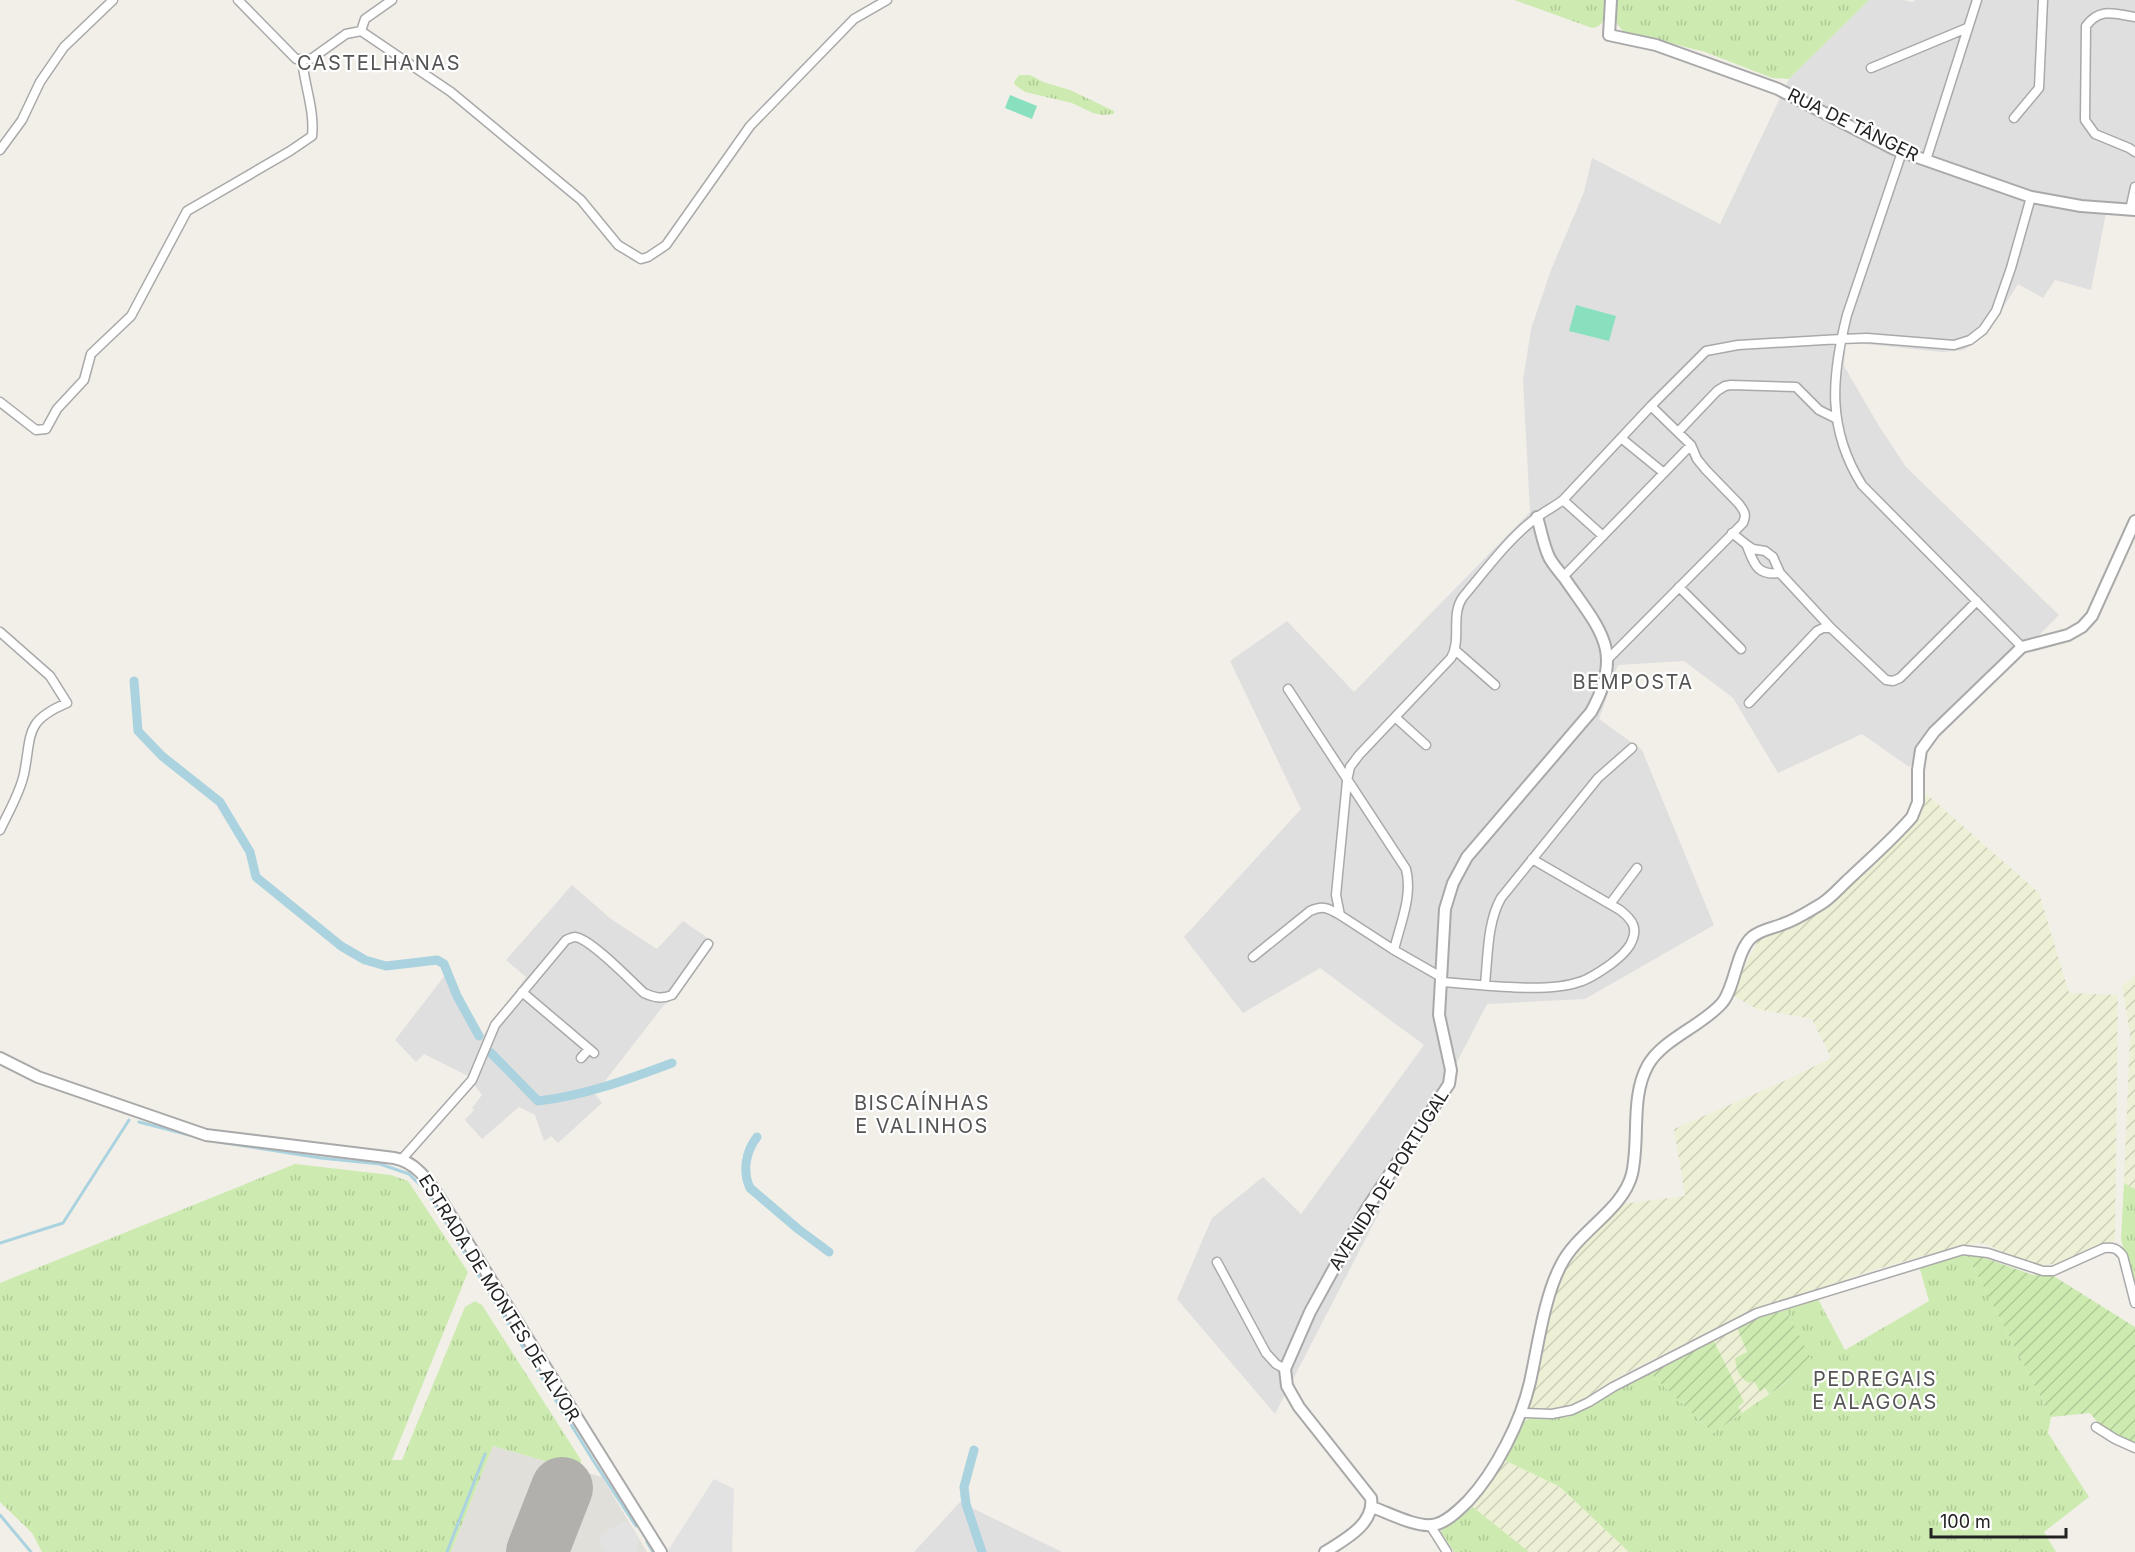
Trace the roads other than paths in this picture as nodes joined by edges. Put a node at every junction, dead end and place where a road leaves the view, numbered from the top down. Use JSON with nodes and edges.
{"nodes":[{"id":1,"x":113,"y":0,"type":"edge"},
{"id":2,"x":238,"y":0,"type":"edge"},
{"id":3,"x":392,"y":0,"type":"edge"},
{"id":4,"x":887,"y":0,"type":"edge"},
{"id":5,"x":1611,"y":0,"type":"edge"},
{"id":6,"x":1977,"y":0,"type":"edge"},
{"id":7,"x":2043,"y":0,"type":"edge"},
{"id":8,"x":2135,"y":17,"type":"edge"},
{"id":9,"x":1967,"y":28,"type":"junction"},
{"id":10,"x":362,"y":31,"type":"junction"},
{"id":11,"x":302,"y":59,"type":"junction"},
{"id":12,"x":1871,"y":68,"type":"dead end"},
{"id":13,"x":2014,"y":118,"type":"dead end"},
{"id":14,"x":0,"y":150,"type":"edge"},
{"id":15,"x":1902,"y":152,"type":"junction"},
{"id":16,"x":2135,"y":152,"type":"edge"},
{"id":17,"x":1926,"y":160,"type":"junction"},
{"id":18,"x":2135,"y":187,"type":"edge"},
{"id":19,"x":2031,"y":197,"type":"junction"},
{"id":20,"x":2132,"y":210,"type":"edge"},
{"id":21,"x":1841,"y":339,"type":"junction"},
{"id":22,"x":0,"y":402,"type":"edge"},
{"id":23,"x":1650,"y":406,"type":"junction"},
{"id":24,"x":1835,"y":418,"type":"junction"},
{"id":25,"x":1678,"y":432,"type":"junction"},
{"id":26,"x":1621,"y":438,"type":"junction"},
{"id":27,"x":1691,"y":445,"type":"junction"},
{"id":28,"x":1664,"y":473,"type":"junction"},
{"id":29,"x":1563,"y":500,"type":"junction"},
{"id":30,"x":1537,"y":517,"type":"junction"},
{"id":31,"x":2135,"y":520,"type":"edge"},
{"id":32,"x":1732,"y":533,"type":"junction"},
{"id":33,"x":1603,"y":536,"type":"junction"},
{"id":34,"x":1747,"y":545,"type":"junction"},
{"id":35,"x":1780,"y":573,"type":"junction"},
{"id":36,"x":1563,"y":577,"type":"junction"},
{"id":37,"x":1679,"y":587,"type":"junction"},
{"id":38,"x":1977,"y":601,"type":"junction"},
{"id":39,"x":1831,"y":628,"type":"junction"},
{"id":40,"x":0,"y":632,"type":"edge"},
{"id":41,"x":2022,"y":647,"type":"junction"},
{"id":42,"x":1741,"y":649,"type":"dead end"},
{"id":43,"x":1455,"y":650,"type":"junction"},
{"id":44,"x":1608,"y":659,"type":"junction"},
{"id":45,"x":1495,"y":685,"type":"dead end"},
{"id":46,"x":1288,"y":689,"type":"dead end"},
{"id":47,"x":1749,"y":703,"type":"dead end"},
{"id":48,"x":1395,"y":717,"type":"junction"},
{"id":49,"x":1426,"y":745,"type":"dead end"},
{"id":50,"x":1632,"y":748,"type":"dead end"},
{"id":51,"x":1347,"y":781,"type":"junction"},
{"id":52,"x":0,"y":831,"type":"edge"},
{"id":53,"x":1532,"y":859,"type":"junction"},
{"id":54,"x":1637,"y":868,"type":"dead end"},
{"id":55,"x":1610,"y":904,"type":"junction"},
{"id":56,"x":1340,"y":915,"type":"junction"},
{"id":57,"x":708,"y":944,"type":"dead end"},
{"id":58,"x":1394,"y":950,"type":"junction"},
{"id":59,"x":1253,"y":957,"type":"dead end"},
{"id":60,"x":1440,"y":979,"type":"junction"},
{"id":61,"x":1485,"y":984,"type":"junction"},
{"id":62,"x":522,"y":992,"type":"junction"},
{"id":63,"x":0,"y":1058,"type":"edge"},
{"id":64,"x":581,"y":1058,"type":"dead end"},
{"id":65,"x":402,"y":1159,"type":"junction"},
{"id":66,"x":1216,"y":1262,"type":"dead end"},
{"id":67,"x":2135,"y":1303,"type":"edge"},
{"id":68,"x":1285,"y":1369,"type":"junction"},
{"id":69,"x":1521,"y":1413,"type":"junction"},
{"id":70,"x":2096,"y":1427,"type":"dead end"},
{"id":71,"x":2135,"y":1448,"type":"edge"},
{"id":72,"x":1372,"y":1507,"type":"junction"},
{"id":73,"x":1430,"y":1525,"type":"junction"},
{"id":74,"x":661,"y":1552,"type":"edge"},
{"id":75,"x":1325,"y":1552,"type":"edge"},
{"id":76,"x":1447,"y":1552,"type":"edge"}],
"edges":[{"from":1,"to":14,"type":"street"},
{"from":2,"to":11,"type":"street"},
{"from":3,"to":10,"type":"street"},
{"from":4,"to":10,"type":"street"},
{"from":5,"to":15,"type":"street","name":"RUA DE TÂNGER"},
{"from":6,"to":9,"type":"street"},
{"from":7,"to":13,"type":"street"},
{"from":8,"to":16,"type":"street"},
{"from":9,"to":12,"type":"street"},
{"from":9,"to":17,"type":"street"},
{"from":10,"to":11,"type":"street"},
{"from":11,"to":22,"type":"street"},
{"from":15,"to":17,"type":"street","name":"RUA DE TÂNGER"},
{"from":15,"to":21,"type":"street"},
{"from":17,"to":19,"type":"street","name":"RUA DE TÂNGER"},
{"from":18,"to":20,"type":"street"},
{"from":19,"to":20,"type":"street","name":"RUA DE TÂNGER"},
{"from":19,"to":21,"type":"street"},
{"from":21,"to":23,"type":"street"},
{"from":21,"to":24,"type":"street"},
{"from":23,"to":25,"type":"street"},
{"from":23,"to":26,"type":"street"},
{"from":24,"to":25,"type":"street"},
{"from":24,"to":38,"type":"street"},
{"from":25,"to":27,"type":"street"},
{"from":26,"to":28,"type":"street"},
{"from":26,"to":29,"type":"street"},
{"from":27,"to":28,"type":"street"},
{"from":27,"to":32,"type":"street"},
{"from":28,"to":33,"type":"street"},
{"from":29,"to":30,"type":"street"},
{"from":29,"to":33,"type":"street"},
{"from":30,"to":36,"type":"street","name":"AVENIDA DE PORTUGAL"},
{"from":30,"to":43,"type":"street"},
{"from":31,"to":41,"type":"street"},
{"from":32,"to":34,"type":"street"},
{"from":32,"to":37,"type":"street"},
{"from":33,"to":36,"type":"street"},
{"from":34,"to":35,"type":"street"},
{"from":34,"to":35,"type":"street"},
{"from":35,"to":39,"type":"street"},
{"from":36,"to":44,"type":"street","name":"AVENIDA DE PORTUGAL"},
{"from":37,"to":42,"type":"street"},
{"from":37,"to":44,"type":"street"},
{"from":38,"to":39,"type":"street"},
{"from":38,"to":41,"type":"street"},
{"from":39,"to":47,"type":"street"},
{"from":40,"to":52,"type":"street"},
{"from":41,"to":69,"type":"street"},
{"from":43,"to":45,"type":"street"},
{"from":43,"to":48,"type":"street"},
{"from":44,"to":60,"type":"street","name":"AVENIDA DE PORTUGAL"},
{"from":46,"to":51,"type":"street"},
{"from":48,"to":49,"type":"street"},
{"from":48,"to":51,"type":"street"},
{"from":50,"to":53,"type":"street"},
{"from":51,"to":56,"type":"street"},
{"from":51,"to":58,"type":"street"},
{"from":53,"to":55,"type":"street"},
{"from":53,"to":61,"type":"street"},
{"from":54,"to":55,"type":"street"},
{"from":55,"to":61,"type":"street"},
{"from":56,"to":58,"type":"street"},
{"from":56,"to":59,"type":"street"},
{"from":57,"to":62,"type":"street"},
{"from":58,"to":60,"type":"street"},
{"from":60,"to":61,"type":"street"},
{"from":60,"to":68,"type":"street","name":"AVENIDA DE PORTUGAL"},
{"from":62,"to":64,"type":"street"},
{"from":62,"to":65,"type":"street"},
{"from":63,"to":65,"type":"street","name":"ESTRADA DE MONTES DE ALVOR"},
{"from":65,"to":74,"type":"street","name":"ESTRADA DE MONTES DE ALVOR"},
{"from":66,"to":68,"type":"street"},
{"from":67,"to":69,"type":"street"},
{"from":68,"to":72,"type":"street"},
{"from":69,"to":73,"type":"street"},
{"from":70,"to":71,"type":"street"},
{"from":72,"to":73,"type":"street"},
{"from":72,"to":75,"type":"street"},
{"from":73,"to":76,"type":"street"}]}
